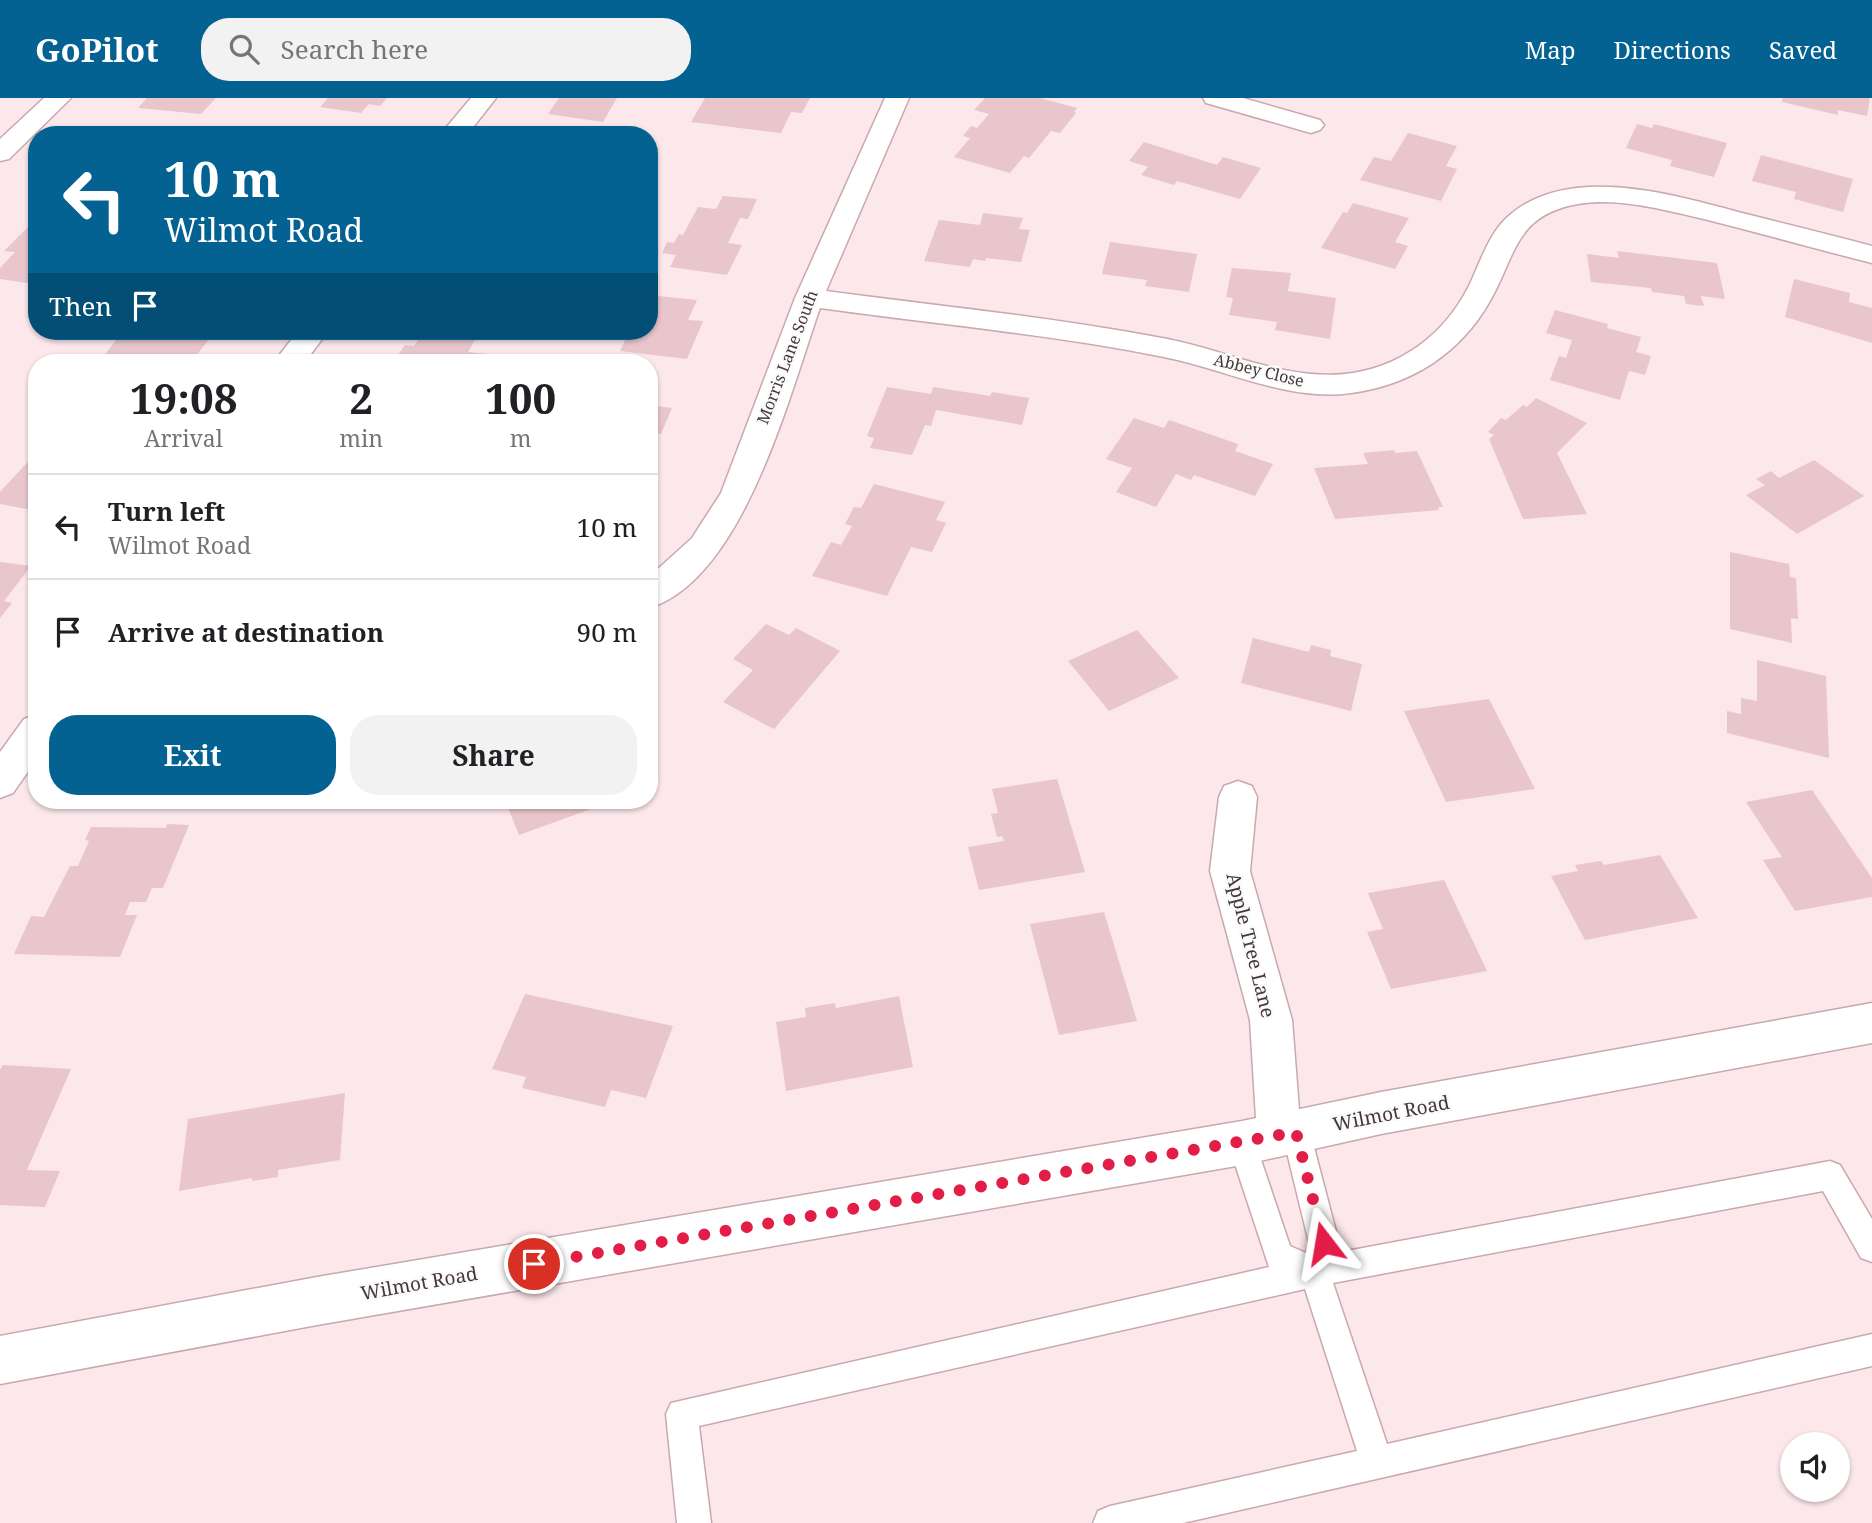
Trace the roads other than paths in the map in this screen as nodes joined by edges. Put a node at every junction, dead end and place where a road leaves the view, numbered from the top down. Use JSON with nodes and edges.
{"nodes":[{"id":1,"x":59,"y":98,"type":"edge"},
{"id":2,"x":484,"y":98,"type":"edge"},
{"id":3,"x":898,"y":98,"type":"edge"},
{"id":4,"x":1215,"y":98,"type":"edge"},
{"id":5,"x":1311,"y":125,"type":"dead end"},
{"id":6,"x":29,"y":126,"type":"edge"},
{"id":7,"x":461,"y":126,"type":"edge"},
{"id":8,"x":28,"y":127,"type":"edge"},
{"id":9,"x":0,"y":153,"type":"edge"},
{"id":10,"x":1872,"y":255,"type":"edge"},
{"id":11,"x":809,"y":298,"type":"junction"},
{"id":12,"x":306,"y":340,"type":"edge"},
{"id":13,"x":295,"y":354,"type":"edge"},
{"id":14,"x":658,"y":588,"type":"edge"},
{"id":15,"x":28,"y":742,"type":"edge"},
{"id":16,"x":0,"y":782,"type":"edge"},
{"id":17,"x":1238,"y":797,"type":"dead end"},
{"id":18,"x":1872,"y":1023,"type":"edge"},
{"id":19,"x":1272,"y":1137,"type":"junction"},
{"id":20,"x":1872,"y":1247,"type":"edge"},
{"id":21,"x":1314,"y":1272,"type":"junction"},
{"id":22,"x":1872,"y":1350,"type":"edge"},
{"id":23,"x":0,"y":1360,"type":"edge"},
{"id":24,"x":1377,"y":1462,"type":"junction"},
{"id":25,"x":694,"y":1523,"type":"edge"},
{"id":26,"x":1110,"y":1523,"type":"edge"}],
"edges":[{"from":1,"to":6,"type":"street"},
{"from":2,"to":7,"type":"street"},
{"from":3,"to":11,"type":"street","name":"Morris Lane South"},
{"from":4,"to":5,"type":"street"},
{"from":8,"to":9,"type":"street"},
{"from":10,"to":11,"type":"street","name":"Abbey Close"},
{"from":11,"to":14,"type":"street","name":"Morris Lane South"},
{"from":12,"to":13,"type":"street"},
{"from":15,"to":16,"type":"street"},
{"from":17,"to":19,"type":"street","name":"Apple Tree Lane"},
{"from":18,"to":19,"type":"street","name":"Wilmot Road"},
{"from":19,"to":21,"type":"lane"},
{"from":19,"to":21,"type":"lane"},
{"from":19,"to":23,"type":"street","name":"Wilmot Road"},
{"from":20,"to":21,"type":"lane"},
{"from":21,"to":24,"type":"lane"},
{"from":21,"to":25,"type":"lane"},
{"from":22,"to":24,"type":"lane"},
{"from":24,"to":26,"type":"lane"}]}
